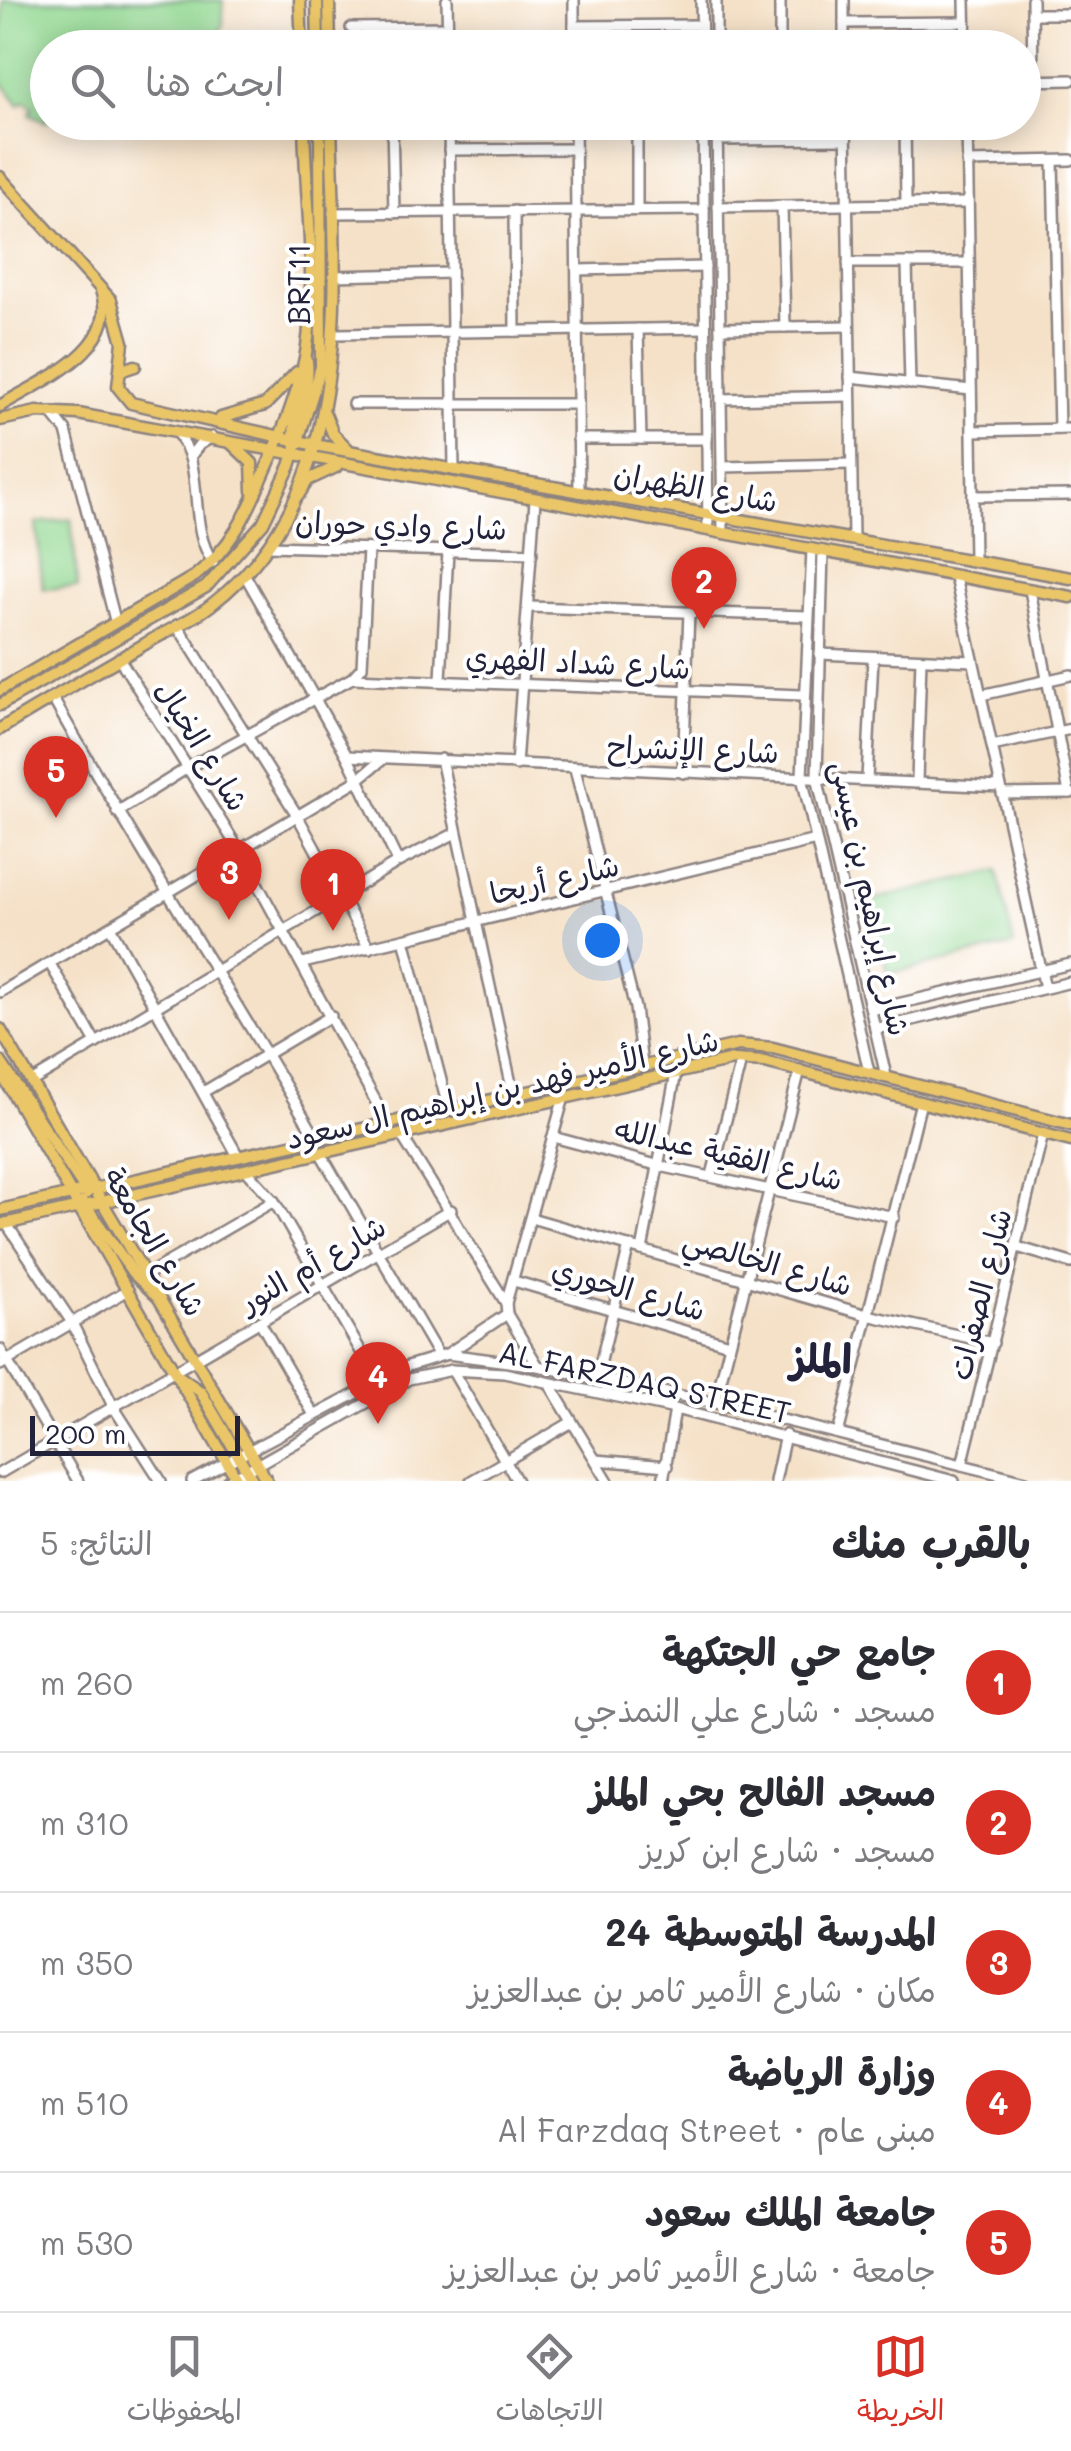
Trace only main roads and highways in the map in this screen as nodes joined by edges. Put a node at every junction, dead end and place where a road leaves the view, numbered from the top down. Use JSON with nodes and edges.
{"nodes":[{"id":1,"x":300,"y":0,"type":"edge"},
{"id":2,"x":317,"y":0,"type":"edge"},
{"id":3,"x":328,"y":0,"type":"edge"},
{"id":4,"x":301,"y":30,"type":"edge"},
{"id":5,"x":318,"y":30,"type":"edge"},
{"id":6,"x":329,"y":30,"type":"edge"},
{"id":7,"x":305,"y":140,"type":"edge"},
{"id":8,"x":320,"y":140,"type":"edge"},
{"id":9,"x":331,"y":140,"type":"edge"},
{"id":10,"x":0,"y":177,"type":"edge"},
{"id":11,"x":94,"y":278,"type":"junction"},
{"id":12,"x":122,"y":334,"type":"junction"},
{"id":13,"x":138,"y":340,"type":"dead end"},
{"id":14,"x":304,"y":358,"type":"junction"},
{"id":15,"x":135,"y":366,"type":"dead end"},
{"id":16,"x":120,"y":371,"type":"junction"},
{"id":17,"x":0,"y":406,"type":"edge"},
{"id":18,"x":324,"y":409,"type":"junction"},
{"id":19,"x":206,"y":419,"type":"junction"},
{"id":20,"x":0,"y":420,"type":"edge"},
{"id":21,"x":280,"y":435,"type":"junction"},
{"id":22,"x":226,"y":440,"type":"junction"},
{"id":23,"x":313,"y":444,"type":"junction"},
{"id":24,"x":296,"y":446,"type":"junction"},
{"id":25,"x":274,"y":451,"type":"junction"},
{"id":26,"x":353,"y":452,"type":"junction"},
{"id":27,"x":308,"y":458,"type":"junction"},
{"id":28,"x":347,"y":466,"type":"junction"},
{"id":29,"x":250,"y":506,"type":"junction"},
{"id":30,"x":284,"y":518,"type":"junction"},
{"id":31,"x":1071,"y":578,"type":"edge"},
{"id":32,"x":1071,"y":597,"type":"edge"},
{"id":33,"x":0,"y":690,"type":"edge"},
{"id":34,"x":0,"y":708,"type":"edge"},
{"id":35,"x":0,"y":729,"type":"edge"},
{"id":36,"x":0,"y":1029,"type":"edge"},
{"id":37,"x":0,"y":1060,"type":"edge"},
{"id":38,"x":0,"y":1071,"type":"edge"},
{"id":39,"x":1071,"y":1124,"type":"edge"},
{"id":40,"x":1071,"y":1141,"type":"edge"},
{"id":41,"x":90,"y":1190,"type":"junction"},
{"id":42,"x":70,"y":1195,"type":"junction"},
{"id":43,"x":103,"y":1202,"type":"junction"},
{"id":44,"x":82,"y":1206,"type":"junction"},
{"id":45,"x":0,"y":1210,"type":"edge"},
{"id":46,"x":3,"y":1224,"type":"edge"},
{"id":47,"x":164,"y":1302,"type":"junction"},
{"id":48,"x":239,"y":1456,"type":"junction"},
{"id":49,"x":237,"y":1477,"type":"edge"},
{"id":50,"x":253,"y":1481,"type":"edge"},
{"id":51,"x":268,"y":1481,"type":"edge"}],
"edges":[{"from":1,"to":4,"type":"main road"},
{"from":2,"to":5,"type":"main road"},
{"from":3,"to":6,"type":"main road"},
{"from":7,"to":14,"type":"main road"},
{"from":8,"to":24,"type":"main road","name":"BRT11"},
{"from":9,"to":18,"type":"main road"},
{"from":10,"to":11,"type":"main road"},
{"from":11,"to":12,"type":"main road"},
{"from":11,"to":17,"type":"main road"},
{"from":12,"to":13,"type":"main road"},
{"from":12,"to":16,"type":"main road"},
{"from":14,"to":19,"type":"main road"},
{"from":14,"to":21,"type":"main road"},
{"from":14,"to":24,"type":"main road"},
{"from":15,"to":16,"type":"main road"},
{"from":16,"to":19,"type":"main road"},
{"from":18,"to":23,"type":"main road"},
{"from":18,"to":26,"type":"main road"},
{"from":19,"to":21,"type":"main road"},
{"from":20,"to":22,"type":"main road"},
{"from":21,"to":24,"type":"main road"},
{"from":21,"to":25,"type":"main road"},
{"from":22,"to":25,"type":"main road"},
{"from":22,"to":29,"type":"main road"},
{"from":23,"to":24,"type":"main road","name":"شارع الظهران"},
{"from":23,"to":26,"type":"main road","name":"شارع الظهران"},
{"from":23,"to":27,"type":"main road"},
{"from":24,"to":25,"type":"main road"},
{"from":24,"to":27,"type":"main road","name":"شارع الظهران"},
{"from":24,"to":34,"type":"main road","name":"BRT11"},
{"from":25,"to":29,"type":"main road"},
{"from":26,"to":31,"type":"main road","name":"شارع الظهران"},
{"from":27,"to":28,"type":"main road","name":"شارع الظهران"},
{"from":27,"to":30,"type":"main road"},
{"from":28,"to":30,"type":"main road"},
{"from":28,"to":32,"type":"main road","name":"شارع الظهران"},
{"from":29,"to":33,"type":"main road"},
{"from":30,"to":35,"type":"main road"},
{"from":36,"to":41,"type":"main road","name":"شارع الجامعة"},
{"from":37,"to":41,"type":"main road"},
{"from":38,"to":42,"type":"main road","name":"شارع الجامعة"},
{"from":39,"to":41,"type":"main road","name":"شارع الأمير فهد بن إبراهيم ال سعود"},
{"from":40,"to":43,"type":"main road","name":"شارع الأمير فهد بن إبراهيم ال سعود"},
{"from":41,"to":42,"type":"main road","name":"شارع الأمير فهد بن إبراهيم ال سعود"},
{"from":41,"to":43,"type":"main road","name":"شارع الجامعة"},
{"from":42,"to":44,"type":"main road","name":"شارع الجامعة"},
{"from":42,"to":45,"type":"main road","name":"شارع الأمير فهد بن إبراهيم ال سعود"},
{"from":43,"to":44,"type":"main road","name":"شارع الأمير فهد بن إبراهيم ال سعود"},
{"from":43,"to":47,"type":"main road","name":"شارع الجامعة"},
{"from":44,"to":46,"type":"main road","name":"شارع الأمير فهد بن إبراهيم ال سعود"},
{"from":44,"to":47,"type":"main road"},
{"from":44,"to":48,"type":"main road","name":"شارع الجامعة"},
{"from":47,"to":48,"type":"main road","name":"شارع الجامعة"},
{"from":48,"to":49,"type":"main road","name":"شارع الجامعة"},
{"from":48,"to":51,"type":"main road","name":"شارع الجامعة"},
{"from":49,"to":50,"type":"main road","name":"شارع الجامعة"}]}
